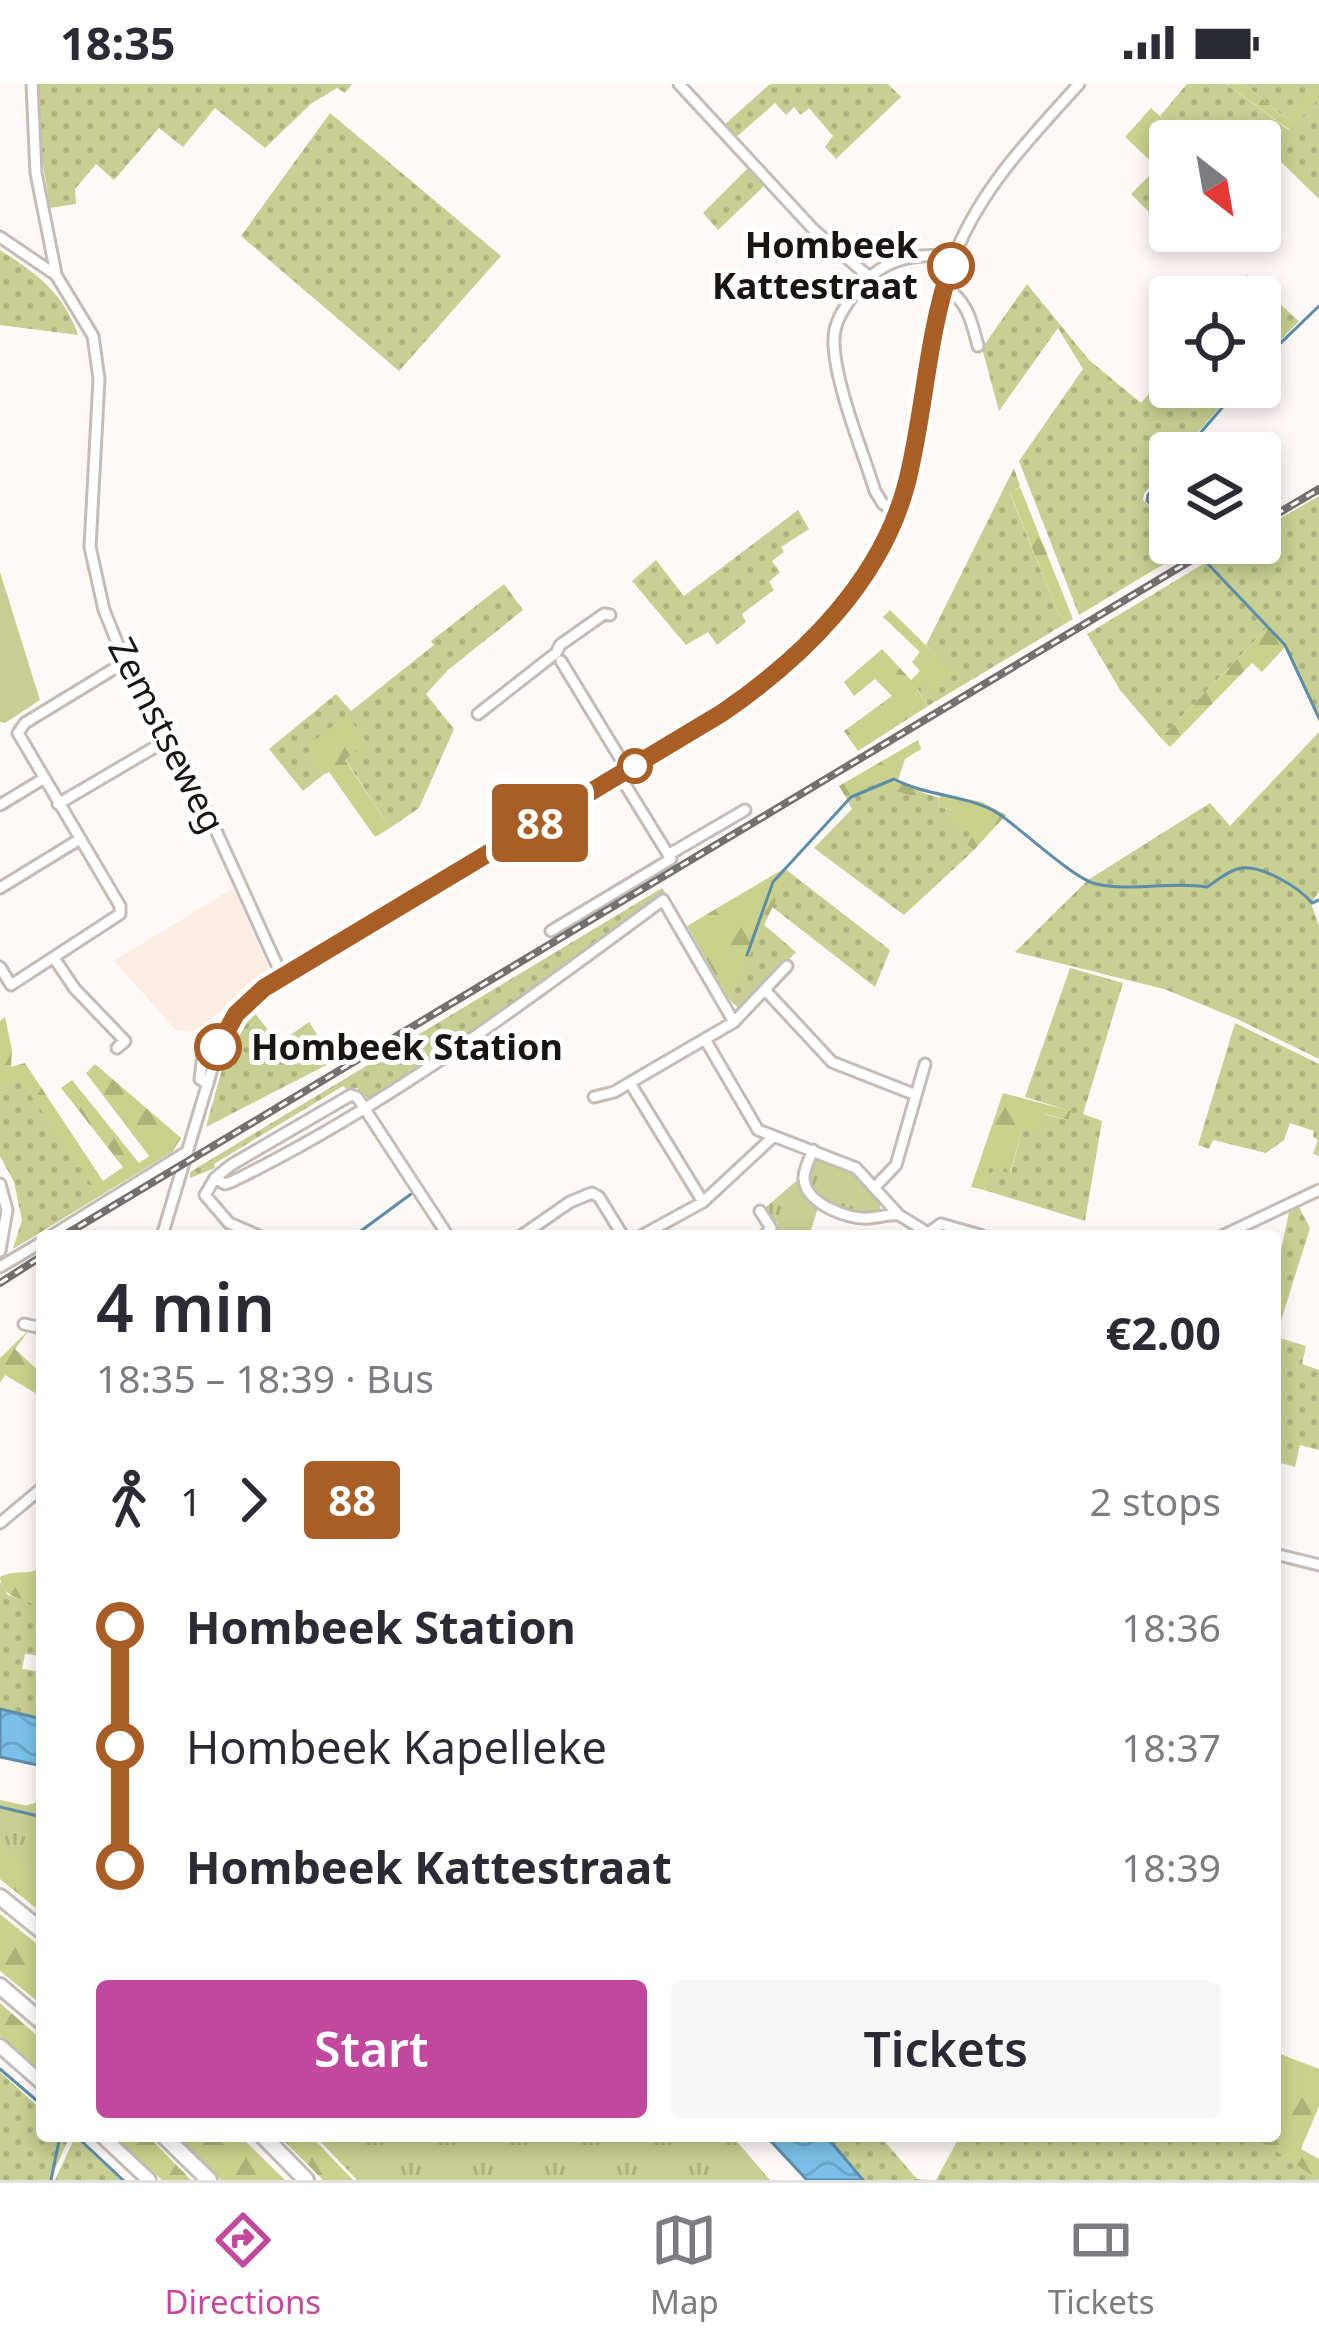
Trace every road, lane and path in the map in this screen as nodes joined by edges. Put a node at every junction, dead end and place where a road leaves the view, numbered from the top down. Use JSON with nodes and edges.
{"nodes":[{"id":1,"x":32,"y":84,"type":"edge"},
{"id":2,"x":679,"y":84,"type":"edge"},
{"id":3,"x":1079,"y":84,"type":"edge"},
{"id":4,"x":0,"y":237,"type":"edge"},
{"id":5,"x":954,"y":256,"type":"junction"},
{"id":6,"x":56,"y":275,"type":"junction"},
{"id":7,"x":866,"y":275,"type":"junction"},
{"id":8,"x":944,"y":288,"type":"junction"},
{"id":9,"x":978,"y":346,"type":"dead end"},
{"id":10,"x":898,"y":513,"type":"junction"},
{"id":11,"x":610,"y":615,"type":"dead end"},
{"id":12,"x":561,"y":661,"type":"dead end"},
{"id":13,"x":125,"y":662,"type":"junction"},
{"id":14,"x":478,"y":714,"type":"dead end"},
{"id":15,"x":167,"y":740,"type":"junction"},
{"id":16,"x":626,"y":771,"type":"junction"},
{"id":17,"x":44,"y":779,"type":"junction"},
{"id":18,"x":58,"y":804,"type":"junction"},
{"id":19,"x":0,"y":806,"type":"edge"},
{"id":20,"x":745,"y":810,"type":"dead end"},
{"id":21,"x":80,"y":839,"type":"junction"},
{"id":22,"x":668,"y":855,"type":"junction"},
{"id":23,"x":0,"y":887,"type":"edge"},
{"id":24,"x":551,"y":931,"type":"dead end"},
{"id":25,"x":54,"y":958,"type":"junction"},
{"id":26,"x":787,"y":966,"type":"dead end"},
{"id":27,"x":0,"y":967,"type":"edge"},
{"id":28,"x":282,"y":976,"type":"junction"},
{"id":29,"x":766,"y":991,"type":"junction"},
{"id":30,"x":734,"y":1022,"type":"junction"},
{"id":31,"x":706,"y":1041,"type":"junction"},
{"id":32,"x":117,"y":1048,"type":"dead end"},
{"id":33,"x":925,"y":1064,"type":"dead end"},
{"id":34,"x":630,"y":1083,"type":"junction"},
{"id":35,"x":916,"y":1095,"type":"junction"},
{"id":36,"x":595,"y":1097,"type":"dead end"},
{"id":37,"x":364,"y":1107,"type":"junction"},
{"id":38,"x":774,"y":1136,"type":"junction"},
{"id":39,"x":813,"y":1150,"type":"junction"},
{"id":40,"x":188,"y":1151,"type":"junction"},
{"id":41,"x":215,"y":1178,"type":"junction"},
{"id":42,"x":0,"y":1184,"type":"edge"},
{"id":43,"x":177,"y":1186,"type":"junction"},
{"id":44,"x":876,"y":1186,"type":"junction"},
{"id":45,"x":1319,"y":1190,"type":"edge"},
{"id":46,"x":205,"y":1195,"type":"junction"},
{"id":47,"x":703,"y":1202,"type":"junction"},
{"id":48,"x":760,"y":1211,"type":"dead end"},
{"id":49,"x":899,"y":1216,"type":"junction"},
{"id":50,"x":61,"y":1230,"type":"edge"},
{"id":51,"x":164,"y":1230,"type":"edge"},
{"id":52,"x":245,"y":1230,"type":"edge"},
{"id":53,"x":444,"y":1230,"type":"edge"},
{"id":54,"x":529,"y":1230,"type":"edge"},
{"id":55,"x":619,"y":1230,"type":"edge"},
{"id":56,"x":652,"y":1230,"type":"edge"},
{"id":57,"x":769,"y":1230,"type":"edge"},
{"id":58,"x":921,"y":1230,"type":"edge"},
{"id":59,"x":933,"y":1230,"type":"edge"},
{"id":60,"x":962,"y":1230,"type":"edge"},
{"id":61,"x":1235,"y":1230,"type":"edge"},
{"id":62,"x":36,"y":1246,"type":"edge"},
{"id":63,"x":0,"y":1251,"type":"edge"},
{"id":64,"x":9,"y":1262,"type":"edge"},
{"id":65,"x":24,"y":1324,"type":"dead end"},
{"id":66,"x":36,"y":1327,"type":"edge"},
{"id":67,"x":36,"y":1492,"type":"edge"},
{"id":68,"x":0,"y":1523,"type":"edge"},
{"id":69,"x":1281,"y":1556,"type":"edge"},
{"id":70,"x":1319,"y":1565,"type":"edge"},
{"id":71,"x":0,"y":1898,"type":"edge"},
{"id":72,"x":36,"y":1926,"type":"edge"},
{"id":73,"x":0,"y":1986,"type":"edge"},
{"id":74,"x":36,"y":2017,"type":"edge"},
{"id":75,"x":0,"y":2046,"type":"edge"},
{"id":76,"x":36,"y":2078,"type":"edge"},
{"id":77,"x":108,"y":2142,"type":"edge"},
{"id":78,"x":170,"y":2142,"type":"edge"},
{"id":79,"x":269,"y":2142,"type":"edge"},
{"id":80,"x":149,"y":2180,"type":"edge"},
{"id":81,"x":209,"y":2180,"type":"edge"},
{"id":82,"x":306,"y":2180,"type":"edge"}],
"edges":[{"from":1,"to":6,"type":"street"},
{"from":2,"to":7,"type":"street"},
{"from":3,"to":5,"type":"street"},
{"from":4,"to":6,"type":"street","name":"Zemstseweg"},
{"from":5,"to":7,"type":"street"},
{"from":5,"to":8,"type":"street"},
{"from":6,"to":13,"type":"street","name":"Zemstseweg"},
{"from":7,"to":10,"type":"street"},
{"from":8,"to":9,"type":"street"},
{"from":8,"to":10,"type":"street"},
{"from":10,"to":16,"type":"street"},
{"from":11,"to":14,"type":"street"},
{"from":12,"to":16,"type":"street"},
{"from":13,"to":15,"type":"street","name":"Zemstseweg"},
{"from":13,"to":17,"type":"street"},
{"from":15,"to":18,"type":"street"},
{"from":15,"to":28,"type":"street","name":"Zemstseweg"},
{"from":16,"to":22,"type":"street"},
{"from":16,"to":28,"type":"street"},
{"from":17,"to":18,"type":"street"},
{"from":17,"to":19,"type":"street"},
{"from":18,"to":21,"type":"street"},
{"from":20,"to":22,"type":"street"},
{"from":21,"to":23,"type":"street"},
{"from":21,"to":25,"type":"street"},
{"from":22,"to":24,"type":"street"},
{"from":25,"to":27,"type":"street"},
{"from":25,"to":32,"type":"street"},
{"from":26,"to":29,"type":"street"},
{"from":28,"to":40,"type":"street"},
{"from":29,"to":30,"type":"street"},
{"from":29,"to":35,"type":"street"},
{"from":30,"to":31,"type":"street"},
{"from":30,"to":37,"type":"street"},
{"from":31,"to":34,"type":"street"},
{"from":31,"to":38,"type":"street"},
{"from":33,"to":35,"type":"street"},
{"from":34,"to":36,"type":"street"},
{"from":34,"to":47,"type":"street"},
{"from":35,"to":44,"type":"street"},
{"from":37,"to":41,"type":"street"},
{"from":37,"to":41,"type":"street"},
{"from":37,"to":53,"type":"street"},
{"from":38,"to":39,"type":"street"},
{"from":38,"to":47,"type":"street"},
{"from":39,"to":44,"type":"street"},
{"from":39,"to":49,"type":"street"},
{"from":40,"to":43,"type":"street"},
{"from":40,"to":50,"type":"street"},
{"from":41,"to":46,"type":"street"},
{"from":42,"to":63,"type":"street"},
{"from":43,"to":46,"type":"street"},
{"from":43,"to":51,"type":"street"},
{"from":44,"to":49,"type":"street"},
{"from":45,"to":61,"type":"street"},
{"from":46,"to":52,"type":"street"},
{"from":47,"to":56,"type":"street"},
{"from":48,"to":57,"type":"street"},
{"from":49,"to":58,"type":"street"},
{"from":54,"to":55,"type":"street"},
{"from":59,"to":60,"type":"street"},
{"from":62,"to":64,"type":"street"},
{"from":65,"to":66,"type":"street"},
{"from":67,"to":68,"type":"street"},
{"from":69,"to":70,"type":"street"},
{"from":71,"to":72,"type":"highway"},
{"from":73,"to":74,"type":"highway"},
{"from":75,"to":76,"type":"main road"},
{"from":77,"to":80,"type":"main road"},
{"from":78,"to":81,"type":"highway"},
{"from":79,"to":82,"type":"highway"}]}
